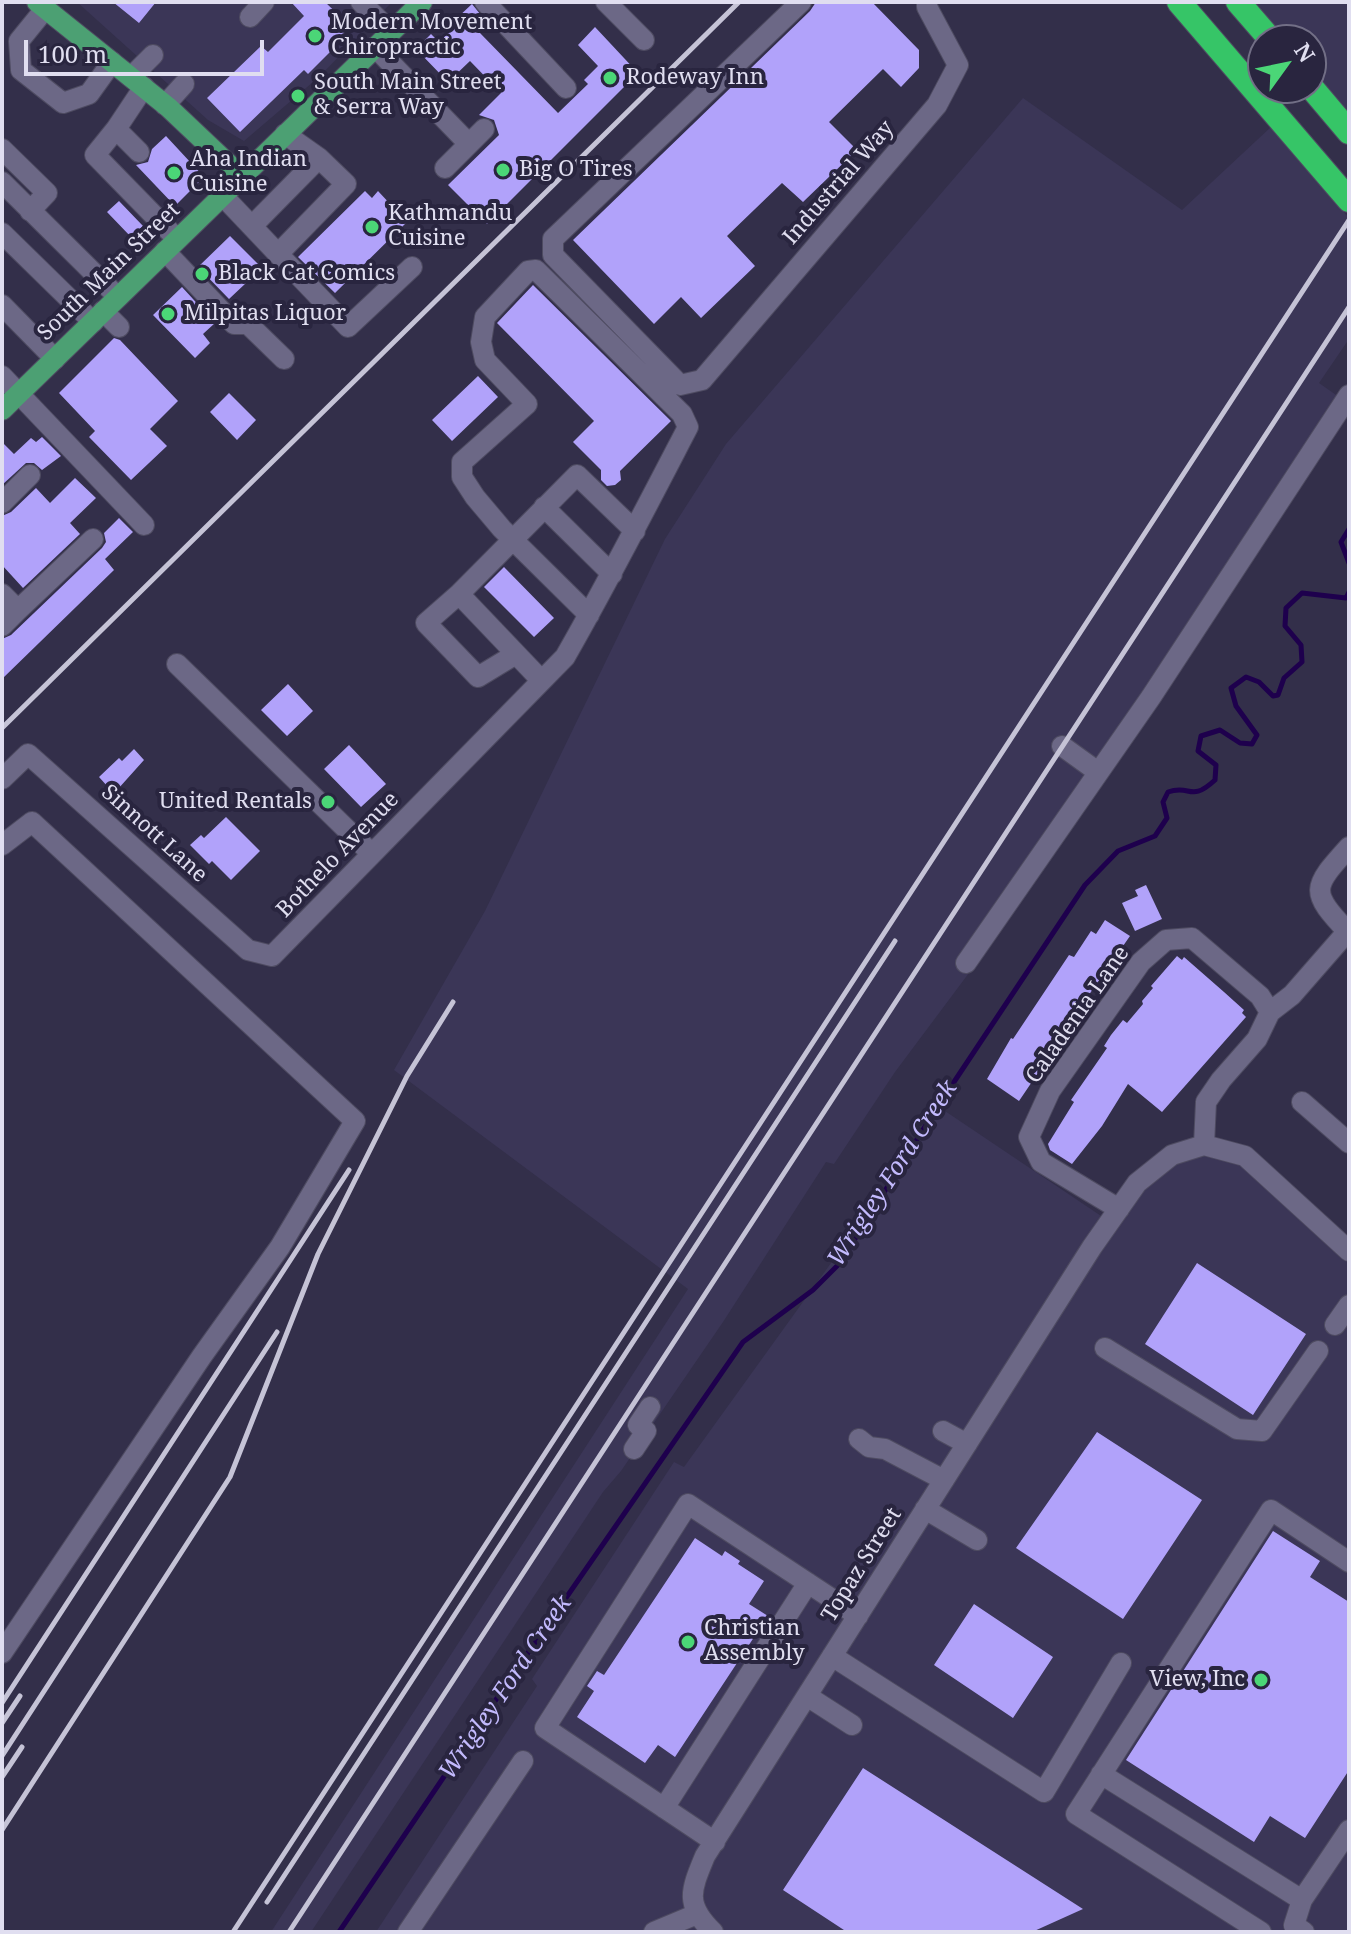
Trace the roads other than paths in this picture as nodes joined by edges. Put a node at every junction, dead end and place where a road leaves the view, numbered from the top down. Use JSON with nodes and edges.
{"nodes":[{"id":1,"x":361,"y":2,"type":"edge"},
{"id":2,"x":485,"y":2,"type":"edge"},
{"id":3,"x":606,"y":2,"type":"edge"},
{"id":4,"x":801,"y":2,"type":"edge"},
{"id":5,"x":1179,"y":2,"type":"edge"},
{"id":6,"x":1238,"y":2,"type":"edge"},
{"id":7,"x":925,"y":4,"type":"edge"},
{"id":8,"x":415,"y":5,"type":"edge"},
{"id":9,"x":48,"y":6,"type":"edge"},
{"id":10,"x":1257,"y":24,"type":"edge"},
{"id":11,"x":391,"y":32,"type":"junction"},
{"id":12,"x":644,"y":40,"type":"dead end"},
{"id":13,"x":375,"y":47,"type":"junction"},
{"id":14,"x":153,"y":55,"type":"dead end"},
{"id":15,"x":112,"y":62,"type":"junction"},
{"id":16,"x":138,"y":82,"type":"junction"},
{"id":17,"x":184,"y":84,"type":"dead end"},
{"id":18,"x":566,"y":88,"type":"dead end"},
{"id":19,"x":1325,"y":104,"type":"edge"},
{"id":20,"x":165,"y":105,"type":"junction"},
{"id":21,"x":116,"y":129,"type":"junction"},
{"id":22,"x":1349,"y":132,"type":"edge"},
{"id":23,"x":285,"y":134,"type":"junction"},
{"id":24,"x":2,"y":149,"type":"edge"},
{"id":25,"x":139,"y":152,"type":"dead end"},
{"id":26,"x":319,"y":158,"type":"junction"},
{"id":27,"x":445,"y":168,"type":"dead end"},
{"id":28,"x":241,"y":176,"type":"junction"},
{"id":29,"x":2,"y":182,"type":"edge"},
{"id":30,"x":222,"y":195,"type":"junction"},
{"id":31,"x":1349,"y":200,"type":"edge"},
{"id":32,"x":30,"y":211,"type":"junction"},
{"id":33,"x":252,"y":226,"type":"junction"},
{"id":34,"x":2,"y":233,"type":"edge"},
{"id":35,"x":171,"y":245,"type":"junction"},
{"id":36,"x":278,"y":254,"type":"junction"},
{"id":37,"x":412,"y":267,"type":"dead end"},
{"id":38,"x":2,"y":305,"type":"edge"},
{"id":39,"x":105,"y":310,"type":"junction"},
{"id":40,"x":119,"y":327,"type":"dead end"},
{"id":41,"x":55,"y":359,"type":"junction"},
{"id":42,"x":284,"y":359,"type":"dead end"},
{"id":43,"x":2,"y":376,"type":"edge"},
{"id":44,"x":22,"y":391,"type":"junction"},
{"id":45,"x":1349,"y":395,"type":"edge"},
{"id":46,"x":3,"y":409,"type":"edge"},
{"id":47,"x":30,"y":475,"type":"dead end"},
{"id":48,"x":2,"y":503,"type":"edge"},
{"id":49,"x":544,"y":507,"type":"junction"},
{"id":50,"x":150,"y":521,"type":"dead end"},
{"id":51,"x":635,"y":531,"type":"junction"},
{"id":52,"x":93,"y":539,"type":"dead end"},
{"id":53,"x":512,"y":539,"type":"junction"},
{"id":54,"x":612,"y":574,"type":"junction"},
{"id":55,"x":2,"y":594,"type":"edge"},
{"id":56,"x":459,"y":594,"type":"junction"},
{"id":57,"x":18,"y":610,"type":"junction"},
{"id":58,"x":589,"y":615,"type":"junction"},
{"id":59,"x":2,"y":626,"type":"edge"},
{"id":60,"x":516,"y":654,"type":"junction"},
{"id":61,"x":177,"y":664,"type":"dead end"},
{"id":62,"x":541,"y":680,"type":"junction"},
{"id":63,"x":1062,"y":746,"type":"dead end"},
{"id":64,"x":1098,"y":772,"type":"junction"},
{"id":65,"x":2,"y":779,"type":"edge"},
{"id":66,"x":2,"y":845,"type":"edge"},
{"id":67,"x":1349,"y":847,"type":"edge"},
{"id":68,"x":372,"y":854,"type":"junction"},
{"id":69,"x":1348,"y":932,"type":"edge"},
{"id":70,"x":248,"y":950,"type":"joint"},
{"id":71,"x":966,"y":963,"type":"dead end"},
{"id":72,"x":1270,"y":1012,"type":"junction"},
{"id":73,"x":1302,"y":1102,"type":"dead end"},
{"id":74,"x":1349,"y":1143,"type":"edge"},
{"id":75,"x":1204,"y":1145,"type":"junction"},
{"id":76,"x":1119,"y":1209,"type":"junction"},
{"id":77,"x":1348,"y":1247,"type":"edge"},
{"id":78,"x":1349,"y":1305,"type":"edge"},
{"id":79,"x":1335,"y":1325,"type":"dead end"},
{"id":80,"x":1105,"y":1348,"type":"dead end"},
{"id":81,"x":1318,"y":1351,"type":"dead end"},
{"id":82,"x":650,"y":1407,"type":"dead end"},
{"id":83,"x":943,"y":1431,"type":"dead end"},
{"id":84,"x":859,"y":1439,"type":"dead end"},
{"id":85,"x":967,"y":1444,"type":"junction"},
{"id":86,"x":634,"y":1449,"type":"dead end"},
{"id":87,"x":944,"y":1480,"type":"junction"},
{"id":88,"x":925,"y":1509,"type":"junction"},
{"id":89,"x":977,"y":1540,"type":"dead end"},
{"id":90,"x":1349,"y":1562,"type":"edge"},
{"id":91,"x":808,"y":1583,"type":"junction"},
{"id":92,"x":858,"y":1616,"type":"junction"},
{"id":93,"x":2,"y":1653,"type":"edge"},
{"id":94,"x":832,"y":1656,"type":"junction"},
{"id":95,"x":1121,"y":1663,"type":"dead end"},
{"id":96,"x":807,"y":1696,"type":"junction"},
{"id":97,"x":852,"y":1725,"type":"dead end"},
{"id":98,"x":523,"y":1761,"type":"dead end"},
{"id":99,"x":1101,"y":1774,"type":"junction"},
{"id":100,"x":655,"y":1810,"type":"junction"},
{"id":101,"x":1349,"y":1830,"type":"edge"},
{"id":102,"x":715,"y":1842,"type":"junction"},
{"id":103,"x":1302,"y":1900,"type":"junction"},
{"id":104,"x":697,"y":1914,"type":"junction"},
{"id":105,"x":1299,"y":1929,"type":"edge"},
{"id":106,"x":408,"y":1932,"type":"edge"},
{"id":107,"x":654,"y":1932,"type":"edge"},
{"id":108,"x":712,"y":1932,"type":"edge"},
{"id":109,"x":1261,"y":1932,"type":"edge"},
{"id":110,"x":1271,"y":1932,"type":"edge"}],
"edges":[{"from":1,"to":11,"type":"street"},
{"from":2,"to":18,"type":"street"},
{"from":3,"to":12,"type":"street"},
{"from":4,"to":7,"type":"street","name":"Industrial Way"},
{"from":5,"to":31,"type":"highway"},
{"from":6,"to":10,"type":"highway"},
{"from":8,"to":11,"type":"main road","name":"South Main Street"},
{"from":9,"to":15,"type":"main road"},
{"from":9,"to":15,"type":"street"},
{"from":11,"to":13,"type":"main road","name":"South Main Street"},
{"from":13,"to":23,"type":"main road","name":"South Main Street"},
{"from":13,"to":27,"type":"street"},
{"from":14,"to":16,"type":"street"},
{"from":15,"to":16,"type":"main road"},
{"from":16,"to":20,"type":"main road"},
{"from":16,"to":21,"type":"street"},
{"from":17,"to":20,"type":"street"},
{"from":19,"to":22,"type":"highway"},
{"from":20,"to":28,"type":"main road"},
{"from":21,"to":25,"type":"street"},
{"from":21,"to":35,"type":"street"},
{"from":23,"to":26,"type":"street"},
{"from":23,"to":28,"type":"main road","name":"South Main Street"},
{"from":24,"to":32,"type":"street"},
{"from":26,"to":33,"type":"street"},
{"from":26,"to":36,"type":"street"},
{"from":28,"to":30,"type":"main road","name":"South Main Street"},
{"from":29,"to":32,"type":"street"},
{"from":30,"to":33,"type":"street"},
{"from":30,"to":35,"type":"main road","name":"South Main Street"},
{"from":32,"to":39,"type":"street"},
{"from":33,"to":36,"type":"street"},
{"from":34,"to":39,"type":"street"},
{"from":35,"to":39,"type":"main road","name":"South Main Street"},
{"from":35,"to":42,"type":"street"},
{"from":36,"to":37,"type":"street"},
{"from":38,"to":41,"type":"street"},
{"from":39,"to":40,"type":"street"},
{"from":39,"to":41,"type":"main road","name":"South Main Street"},
{"from":41,"to":44,"type":"main road","name":"South Main Street"},
{"from":43,"to":44,"type":"street"},
{"from":44,"to":46,"type":"main road","name":"South Main Street"},
{"from":44,"to":50,"type":"street"},
{"from":45,"to":64,"type":"street"},
{"from":47,"to":48,"type":"street"},
{"from":49,"to":51,"type":"street"},
{"from":49,"to":53,"type":"street"},
{"from":49,"to":54,"type":"street"},
{"from":51,"to":53,"type":"street","name":"Bothelo Avenue"},
{"from":51,"to":54,"type":"street","name":"Bothelo Avenue"},
{"from":52,"to":57,"type":"street"},
{"from":53,"to":56,"type":"street"},
{"from":53,"to":58,"type":"street"},
{"from":54,"to":58,"type":"street","name":"Bothelo Avenue"},
{"from":55,"to":57,"type":"street"},
{"from":56,"to":60,"type":"street"},
{"from":56,"to":60,"type":"street"},
{"from":57,"to":59,"type":"street"},
{"from":58,"to":62,"type":"street","name":"Bothelo Avenue"},
{"from":60,"to":62,"type":"street"},
{"from":61,"to":68,"type":"street"},
{"from":62,"to":68,"type":"street","name":"Bothelo Avenue"},
{"from":63,"to":64,"type":"street"},
{"from":64,"to":71,"type":"street"},
{"from":65,"to":70,"type":"street","name":"Sinnott Lane"},
{"from":66,"to":93,"type":"street"},
{"from":67,"to":69,"type":"street"},
{"from":68,"to":70,"type":"street","name":"Bothelo Avenue"},
{"from":69,"to":72,"type":"street"},
{"from":72,"to":75,"type":"street"},
{"from":72,"to":76,"type":"street","name":"Caladenia Lane"},
{"from":73,"to":74,"type":"street"},
{"from":75,"to":76,"type":"street","name":"Topaz Street"},
{"from":75,"to":77,"type":"street"},
{"from":76,"to":85,"type":"street","name":"Topaz Street"},
{"from":78,"to":79,"type":"street"},
{"from":80,"to":81,"type":"street"},
{"from":82,"to":86,"type":"street"},
{"from":83,"to":85,"type":"street"},
{"from":84,"to":87,"type":"street"},
{"from":85,"to":87,"type":"street","name":"Topaz Street"},
{"from":87,"to":88,"type":"street","name":"Topaz Street"},
{"from":88,"to":89,"type":"street"},
{"from":88,"to":92,"type":"street","name":"Topaz Street"},
{"from":90,"to":99,"type":"street"},
{"from":91,"to":92,"type":"street"},
{"from":91,"to":100,"type":"street"},
{"from":91,"to":100,"type":"street"},
{"from":92,"to":94,"type":"street","name":"Topaz Street"},
{"from":94,"to":95,"type":"street"},
{"from":94,"to":96,"type":"street","name":"Topaz Street"},
{"from":96,"to":97,"type":"street"},
{"from":96,"to":102,"type":"street","name":"Topaz Street"},
{"from":98,"to":106,"type":"street"},
{"from":99,"to":103,"type":"street"},
{"from":99,"to":109,"type":"street"},
{"from":100,"to":102,"type":"street"},
{"from":101,"to":103,"type":"street"},
{"from":102,"to":104,"type":"street","name":"Topaz Street"},
{"from":103,"to":105,"type":"street"},
{"from":104,"to":107,"type":"street"},
{"from":104,"to":108,"type":"street"},
{"from":105,"to":110,"type":"street"}]}
